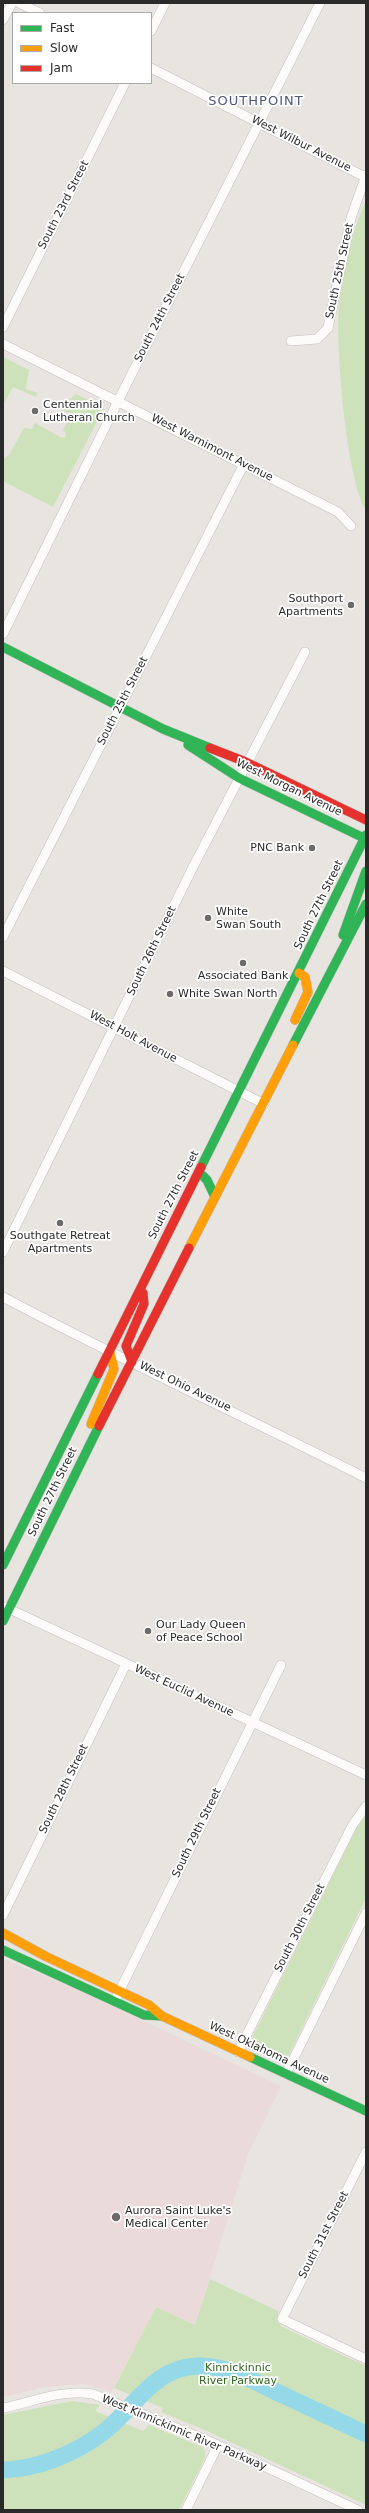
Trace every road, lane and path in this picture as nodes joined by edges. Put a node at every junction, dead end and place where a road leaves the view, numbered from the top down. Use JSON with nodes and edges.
{"nodes":[{"id":1,"x":12,"y":3,"type":"edge"},
{"id":2,"x":20,"y":3,"type":"edge"},
{"id":3,"x":165,"y":3,"type":"edge"},
{"id":4,"x":320,"y":3,"type":"edge"},
{"id":5,"x":38,"y":12,"type":"edge"},
{"id":6,"x":3,"y":20,"type":"edge"},
{"id":7,"x":152,"y":29,"type":"edge"},
{"id":8,"x":152,"y":69,"type":"edge"},
{"id":9,"x":124,"y":84,"type":"edge"},
{"id":10,"x":260,"y":124,"type":"junction"},
{"id":11,"x":366,"y":176,"type":"edge"},
{"id":12,"x":3,"y":327,"type":"edge"},
{"id":13,"x":291,"y":341,"type":"dead end"},
{"id":14,"x":3,"y":344,"type":"edge"},
{"id":15,"x":118,"y":401,"type":"junction"},
{"id":16,"x":244,"y":464,"type":"junction"},
{"id":17,"x":351,"y":526,"type":"dead end"},
{"id":18,"x":3,"y":634,"type":"edge"},
{"id":19,"x":3,"y":647,"type":"edge"},
{"id":20,"x":305,"y":652,"type":"dead end"},
{"id":21,"x":121,"y":707,"type":"junction"},
{"id":22,"x":163,"y":728,"type":"junction"},
{"id":23,"x":246,"y":762,"type":"junction"},
{"id":24,"x":239,"y":778,"type":"junction"},
{"id":25,"x":366,"y":820,"type":"edge"},
{"id":26,"x":366,"y":838,"type":"edge"},
{"id":27,"x":366,"y":871,"type":"edge"},
{"id":28,"x":366,"y":904,"type":"edge"},
{"id":29,"x":3,"y":938,"type":"edge"},
{"id":30,"x":333,"y":969,"type":"junction"},
{"id":31,"x":3,"y":970,"type":"edge"},
{"id":32,"x":298,"y":973,"type":"junction"},
{"id":33,"x":115,"y":1027,"type":"junction"},
{"id":34,"x":285,"y":1062,"type":"junction"},
{"id":35,"x":240,"y":1092,"type":"junction"},
{"id":36,"x":264,"y":1104,"type":"junction"},
{"id":37,"x":199,"y":1172,"type":"junction"},
{"id":38,"x":215,"y":1198,"type":"junction"},
{"id":39,"x":3,"y":1252,"type":"edge"},
{"id":40,"x":142,"y":1286,"type":"junction"},
{"id":41,"x":3,"y":1297,"type":"edge"},
{"id":42,"x":110,"y":1352,"type":"junction"},
{"id":43,"x":132,"y":1362,"type":"junction"},
{"id":44,"x":90,"y":1444,"type":"junction"},
{"id":45,"x":366,"y":1478,"type":"edge"},
{"id":46,"x":3,"y":1565,"type":"edge"},
{"id":47,"x":6,"y":1608,"type":"edge"},
{"id":48,"x":3,"y":1621,"type":"edge"},
{"id":49,"x":126,"y":1664,"type":"junction"},
{"id":50,"x":281,"y":1665,"type":"dead end"},
{"id":51,"x":252,"y":1722,"type":"junction"},
{"id":52,"x":366,"y":1775,"type":"edge"},
{"id":53,"x":366,"y":1806,"type":"edge"},
{"id":54,"x":366,"y":1913,"type":"edge"},
{"id":55,"x":3,"y":1915,"type":"edge"},
{"id":56,"x":3,"y":1933,"type":"edge"},
{"id":57,"x":3,"y":1950,"type":"edge"},
{"id":58,"x":119,"y":1991,"type":"junction"},
{"id":59,"x":114,"y":2001,"type":"junction"},
{"id":60,"x":162,"y":2016,"type":"junction"},
{"id":61,"x":238,"y":2052,"type":"junction"},
{"id":62,"x":286,"y":2074,"type":"junction"},
{"id":63,"x":366,"y":2111,"type":"edge"},
{"id":64,"x":366,"y":2152,"type":"edge"},
{"id":65,"x":366,"y":2359,"type":"edge"},
{"id":66,"x":3,"y":2408,"type":"edge"},
{"id":67,"x":218,"y":2445,"type":"junction"},
{"id":68,"x":347,"y":2508,"type":"edge"},
{"id":69,"x":186,"y":2510,"type":"edge"},
{"id":70,"x":358,"y":2510,"type":"edge"}],
"edges":[{"from":1,"to":6,"type":"street"},
{"from":2,"to":5,"type":"street"},
{"from":3,"to":7,"type":"street"},
{"from":4,"to":10,"type":"street","name":"South 24th Street"},
{"from":8,"to":10,"type":"street","name":"West Wilbur Avenue"},
{"from":9,"to":12,"type":"street","name":"South 23rd Street"},
{"from":10,"to":11,"type":"street","name":"West Wilbur Avenue"},
{"from":10,"to":15,"type":"street","name":"South 24th Street"},
{"from":11,"to":13,"type":"street","name":"South 25th Street"},
{"from":14,"to":15,"type":"street","name":"West Warnimont Avenue"},
{"from":15,"to":16,"type":"street","name":"West Warnimont Avenue"},
{"from":15,"to":18,"type":"street","name":"South 24th Street"},
{"from":16,"to":17,"type":"street","name":"West Warnimont Avenue"},
{"from":16,"to":21,"type":"street","name":"South 25th Street"},
{"from":19,"to":21,"type":"main road","name":"West Morgan Avenue"},
{"from":20,"to":23,"type":"street","name":"South 26th Street"},
{"from":21,"to":22,"type":"main road","name":"West Morgan Avenue"},
{"from":21,"to":29,"type":"street","name":"South 25th Street"},
{"from":22,"to":23,"type":"main road","name":"West Morgan Avenue"},
{"from":22,"to":24,"type":"main road","name":"West Morgan Avenue"},
{"from":23,"to":24,"type":"street","name":"South 26th Street"},
{"from":23,"to":25,"type":"main road","name":"West Morgan Avenue"},
{"from":24,"to":26,"type":"main road","name":"West Morgan Avenue"},
{"from":24,"to":33,"type":"street","name":"South 26th Street"},
{"from":26,"to":32,"type":"main road","name":"South 27th Street"},
{"from":27,"to":30,"type":"main road"},
{"from":28,"to":30,"type":"main road","name":"South 27th Street"},
{"from":30,"to":34,"type":"main road","name":"South 27th Street"},
{"from":31,"to":33,"type":"street","name":"West Holt Avenue"},
{"from":32,"to":34,"type":"main road"},
{"from":32,"to":35,"type":"main road","name":"South 27th Street"},
{"from":33,"to":35,"type":"street","name":"West Holt Avenue"},
{"from":33,"to":39,"type":"street","name":"South 26th Street"},
{"from":34,"to":36,"type":"main road","name":"South 27th Street"},
{"from":35,"to":36,"type":"street","name":"West Holt Avenue"},
{"from":35,"to":37,"type":"main road","name":"South 27th Street"},
{"from":36,"to":38,"type":"main road","name":"South 27th Street"},
{"from":37,"to":38,"type":"main road"},
{"from":37,"to":40,"type":"main road","name":"South 27th Street"},
{"from":38,"to":43,"type":"main road","name":"South 27th Street"},
{"from":40,"to":42,"type":"main road","name":"South 27th Street"},
{"from":40,"to":43,"type":"main road"},
{"from":41,"to":42,"type":"street","name":"West Ohio Avenue"},
{"from":42,"to":43,"type":"street","name":"West Ohio Avenue"},
{"from":42,"to":44,"type":"main road"},
{"from":42,"to":46,"type":"main road","name":"South 27th Street"},
{"from":43,"to":44,"type":"main road","name":"South 27th Street"},
{"from":43,"to":45,"type":"street","name":"West Ohio Avenue"},
{"from":44,"to":47,"type":"main road","name":"South 27th Street"},
{"from":47,"to":48,"type":"main road","name":"South 27th Street"},
{"from":47,"to":49,"type":"street","name":"West Euclid Avenue"},
{"from":49,"to":51,"type":"street","name":"West Euclid Avenue"},
{"from":49,"to":55,"type":"street","name":"South 28th Street"},
{"from":50,"to":51,"type":"street","name":"South 29th Street"},
{"from":51,"to":52,"type":"street","name":"West Euclid Avenue"},
{"from":51,"to":58,"type":"street","name":"South 29th Street"},
{"from":53,"to":61,"type":"street","name":"South 30th Street"},
{"from":54,"to":62,"type":"street"},
{"from":56,"to":58,"type":"main road","name":"West Oklahoma Avenue"},
{"from":57,"to":59,"type":"main road","name":"West Oklahoma Avenue"},
{"from":58,"to":59,"type":"street","name":"South 29th Street"},
{"from":58,"to":60,"type":"main road","name":"West Oklahoma Avenue"},
{"from":59,"to":60,"type":"main road","name":"West Oklahoma Avenue"},
{"from":60,"to":61,"type":"main road","name":"West Oklahoma Avenue"},
{"from":61,"to":62,"type":"main road","name":"West Oklahoma Avenue"},
{"from":62,"to":63,"type":"main road","name":"West Oklahoma Avenue"},
{"from":64,"to":65,"type":"street","name":"South 31st Street"},
{"from":66,"to":67,"type":"street","name":"West Kinnickinnic River Parkway"},
{"from":67,"to":68,"type":"street","name":"West Kinnickinnic River Parkway"},
{"from":67,"to":69,"type":"street"},
{"from":68,"to":70,"type":"street","name":"West Kinnickinnic River Parkway"}]}
